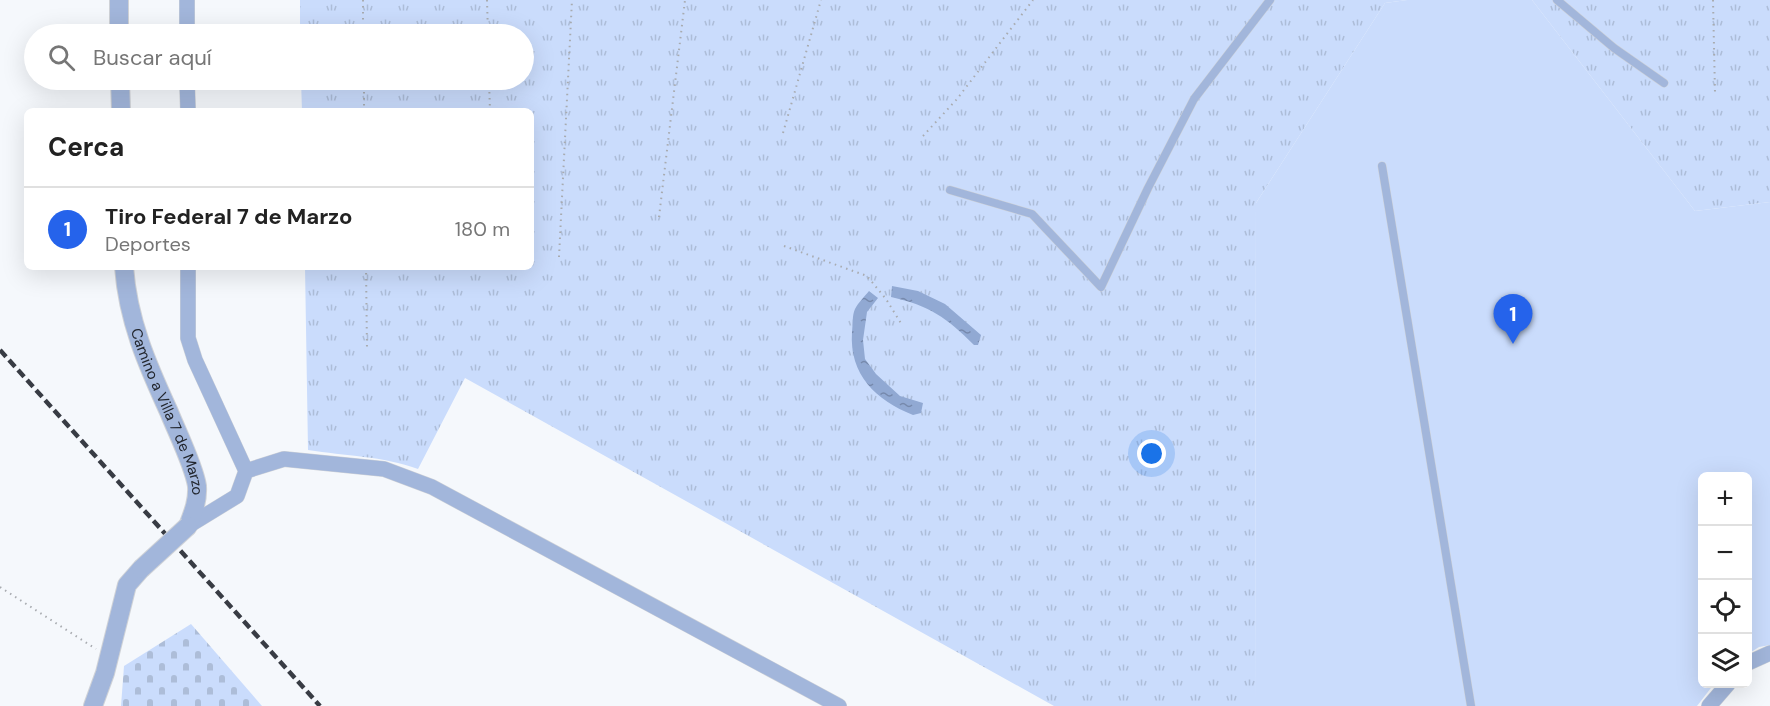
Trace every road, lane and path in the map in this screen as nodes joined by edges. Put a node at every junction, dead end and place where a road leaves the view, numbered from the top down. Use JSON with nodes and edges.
{"nodes":[{"id":1,"x":119,"y":0,"type":"edge"},
{"id":2,"x":187,"y":0,"type":"edge"},
{"id":3,"x":363,"y":0,"type":"edge"},
{"id":4,"x":487,"y":0,"type":"edge"},
{"id":5,"x":572,"y":0,"type":"edge"},
{"id":6,"x":686,"y":0,"type":"edge"},
{"id":7,"x":821,"y":0,"type":"edge"},
{"id":8,"x":1032,"y":0,"type":"edge"},
{"id":9,"x":1270,"y":0,"type":"edge"},
{"id":10,"x":1557,"y":0,"type":"edge"},
{"id":11,"x":1713,"y":0,"type":"edge"},
{"id":12,"x":119,"y":24,"type":"edge"},
{"id":13,"x":187,"y":24,"type":"edge"},
{"id":14,"x":363,"y":24,"type":"edge"},
{"id":15,"x":488,"y":24,"type":"edge"},
{"id":16,"x":1664,"y":82,"type":"dead end"},
{"id":17,"x":120,"y":90,"type":"edge"},
{"id":18,"x":188,"y":90,"type":"edge"},
{"id":19,"x":364,"y":90,"type":"edge"},
{"id":20,"x":489,"y":90,"type":"edge"},
{"id":21,"x":1715,"y":93,"type":"dead end"},
{"id":22,"x":121,"y":108,"type":"edge"},
{"id":23,"x":188,"y":108,"type":"edge"},
{"id":24,"x":364,"y":108,"type":"edge"},
{"id":25,"x":490,"y":108,"type":"edge"},
{"id":26,"x":783,"y":133,"type":"dead end"},
{"id":27,"x":922,"y":136,"type":"dead end"},
{"id":28,"x":1382,"y":166,"type":"dead end"},
{"id":29,"x":950,"y":190,"type":"dead end"},
{"id":30,"x":659,"y":217,"type":"dead end"},
{"id":31,"x":784,"y":246,"type":"dead end"},
{"id":32,"x":559,"y":257,"type":"dead end"},
{"id":33,"x":124,"y":270,"type":"edge"},
{"id":34,"x":188,"y":270,"type":"edge"},
{"id":35,"x":366,"y":270,"type":"edge"},
{"id":36,"x":902,"y":325,"type":"dead end"},
{"id":37,"x":367,"y":350,"type":"dead end"},
{"id":38,"x":246,"y":471,"type":"junction"},
{"id":39,"x":188,"y":526,"type":"junction"},
{"id":40,"x":0,"y":587,"type":"edge"},
{"id":41,"x":1770,"y":654,"type":"edge"},
{"id":42,"x":108,"y":657,"type":"junction"},
{"id":43,"x":1752,"y":661,"type":"edge"},
{"id":44,"x":1724,"y":688,"type":"edge"},
{"id":45,"x":93,"y":706,"type":"edge"},
{"id":46,"x":839,"y":706,"type":"edge"},
{"id":47,"x":1471,"y":706,"type":"edge"},
{"id":48,"x":1708,"y":706,"type":"edge"}],
"edges":[{"from":1,"to":12,"type":"street"},
{"from":2,"to":13,"type":"street"},
{"from":3,"to":14,"type":"path"},
{"from":4,"to":15,"type":"path"},
{"from":5,"to":32,"type":"path"},
{"from":6,"to":30,"type":"path"},
{"from":7,"to":26,"type":"path"},
{"from":8,"to":27,"type":"path"},
{"from":9,"to":29,"type":"lane"},
{"from":10,"to":16,"type":"lane"},
{"from":11,"to":21,"type":"path"},
{"from":17,"to":22,"type":"street"},
{"from":18,"to":23,"type":"street"},
{"from":19,"to":24,"type":"path"},
{"from":20,"to":25,"type":"path"},
{"from":28,"to":47,"type":"lane"},
{"from":31,"to":36,"type":"path"},
{"from":33,"to":39,"type":"street","name":"Camino a Villa 7 de Marzo"},
{"from":34,"to":38,"type":"street"},
{"from":35,"to":37,"type":"path"},
{"from":38,"to":39,"type":"street"},
{"from":38,"to":46,"type":"street"},
{"from":39,"to":42,"type":"street","bridge":true},
{"from":40,"to":42,"type":"path"},
{"from":41,"to":43,"type":"street"},
{"from":42,"to":45,"type":"street"},
{"from":44,"to":48,"type":"street"}]}
